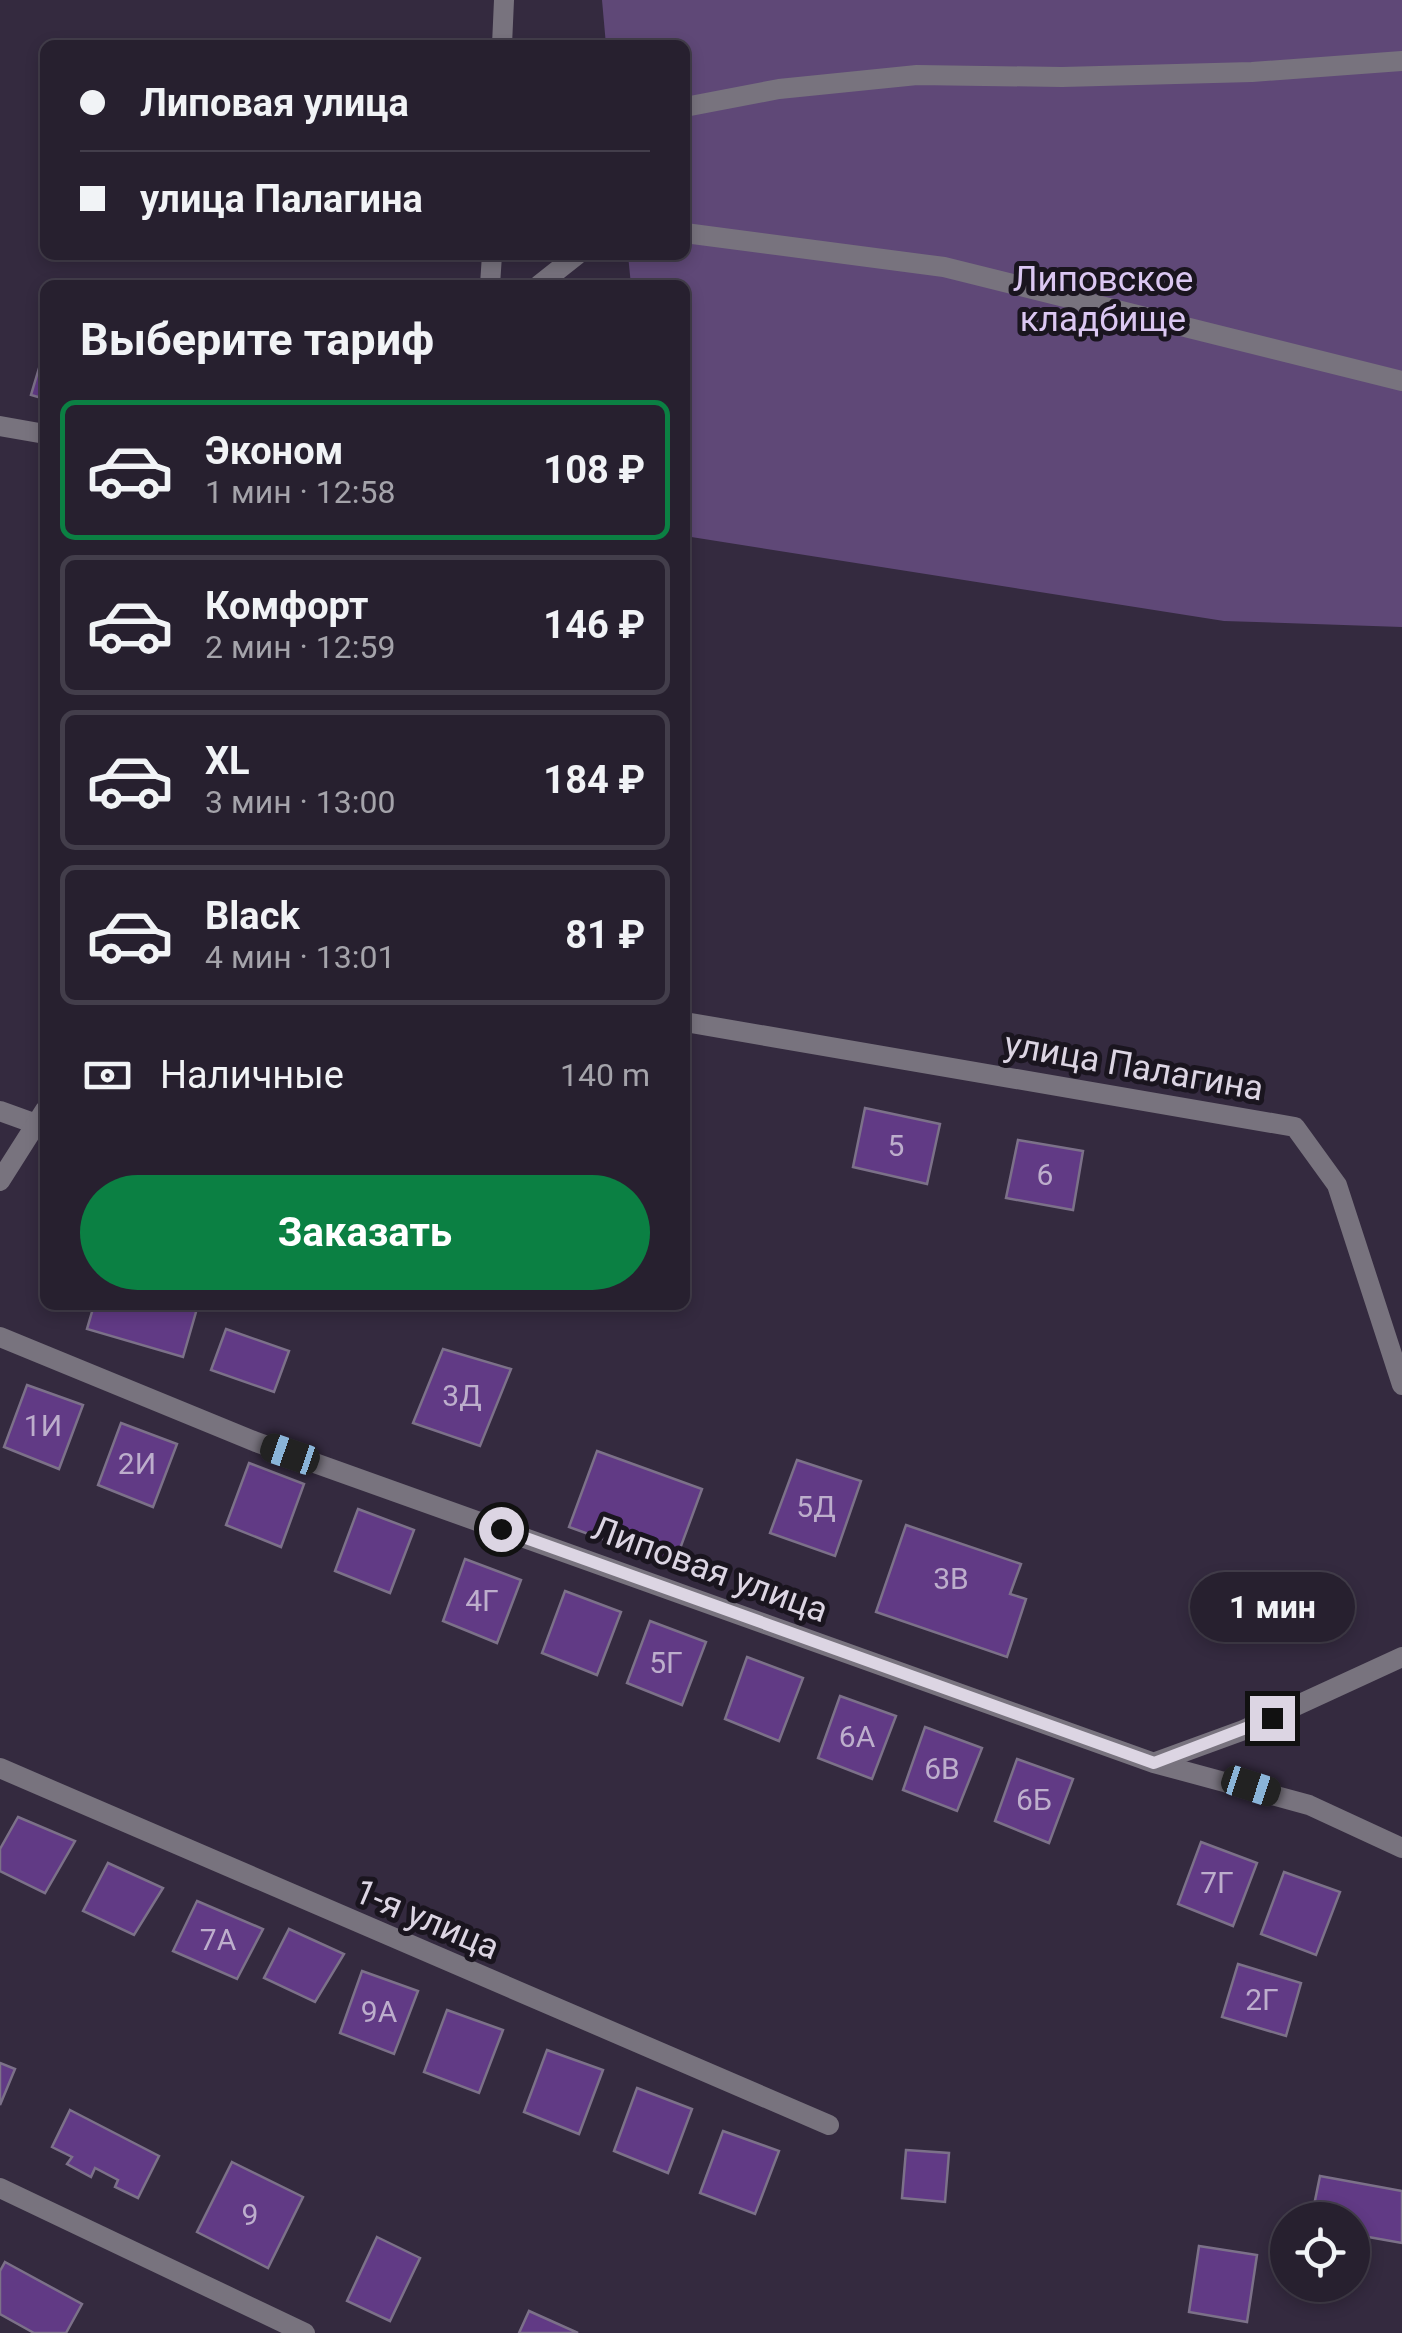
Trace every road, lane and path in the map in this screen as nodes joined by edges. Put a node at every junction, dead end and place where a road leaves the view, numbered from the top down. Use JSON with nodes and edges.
{"nodes":[{"id":1,"x":501,"y":5,"type":"edge"},
{"id":2,"x":502,"y":40,"type":"edge"},
{"id":3,"x":1402,"y":61,"type":"edge"},
{"id":4,"x":690,"y":106,"type":"edge"},
{"id":5,"x":690,"y":234,"type":"edge"},
{"id":6,"x":571,"y":260,"type":"edge"},
{"id":7,"x":545,"y":280,"type":"edge"},
{"id":8,"x":1402,"y":381,"type":"edge"},
{"id":9,"x":0,"y":426,"type":"edge"},
{"id":10,"x":40,"y":433,"type":"edge"},
{"id":11,"x":690,"y":1023,"type":"edge"},
{"id":12,"x":0,"y":1112,"type":"edge"},
{"id":13,"x":40,"y":1117,"type":"edge"},
{"id":14,"x":40,"y":1119,"type":"edge"},
{"id":15,"x":0,"y":1181,"type":"edge"},
{"id":16,"x":0,"y":1336,"type":"edge"},
{"id":17,"x":1402,"y":1385,"type":"edge"},
{"id":18,"x":1402,"y":1657,"type":"edge"},
{"id":19,"x":1154,"y":1763,"type":"junction"},
{"id":20,"x":0,"y":1768,"type":"edge"},
{"id":21,"x":1402,"y":1848,"type":"edge"},
{"id":22,"x":829,"y":2126,"type":"dead end"},
{"id":23,"x":0,"y":2188,"type":"edge"},
{"id":24,"x":306,"y":2333,"type":"edge"}],
"edges":[{"from":1,"to":2,"type":"street"},
{"from":3,"to":4,"type":"street"},
{"from":5,"to":8,"type":"street"},
{"from":6,"to":7,"type":"street"},
{"from":9,"to":10,"type":"street"},
{"from":11,"to":17,"type":"street","name":"улица Палагина"},
{"from":12,"to":13,"type":"street"},
{"from":14,"to":15,"type":"street"},
{"from":16,"to":19,"type":"street","name":"Липовая улица"},
{"from":18,"to":19,"type":"street"},
{"from":19,"to":21,"type":"street","name":"Липовая улица"},
{"from":20,"to":22,"type":"street","name":"1-я улица"},
{"from":23,"to":24,"type":"street"}]}
